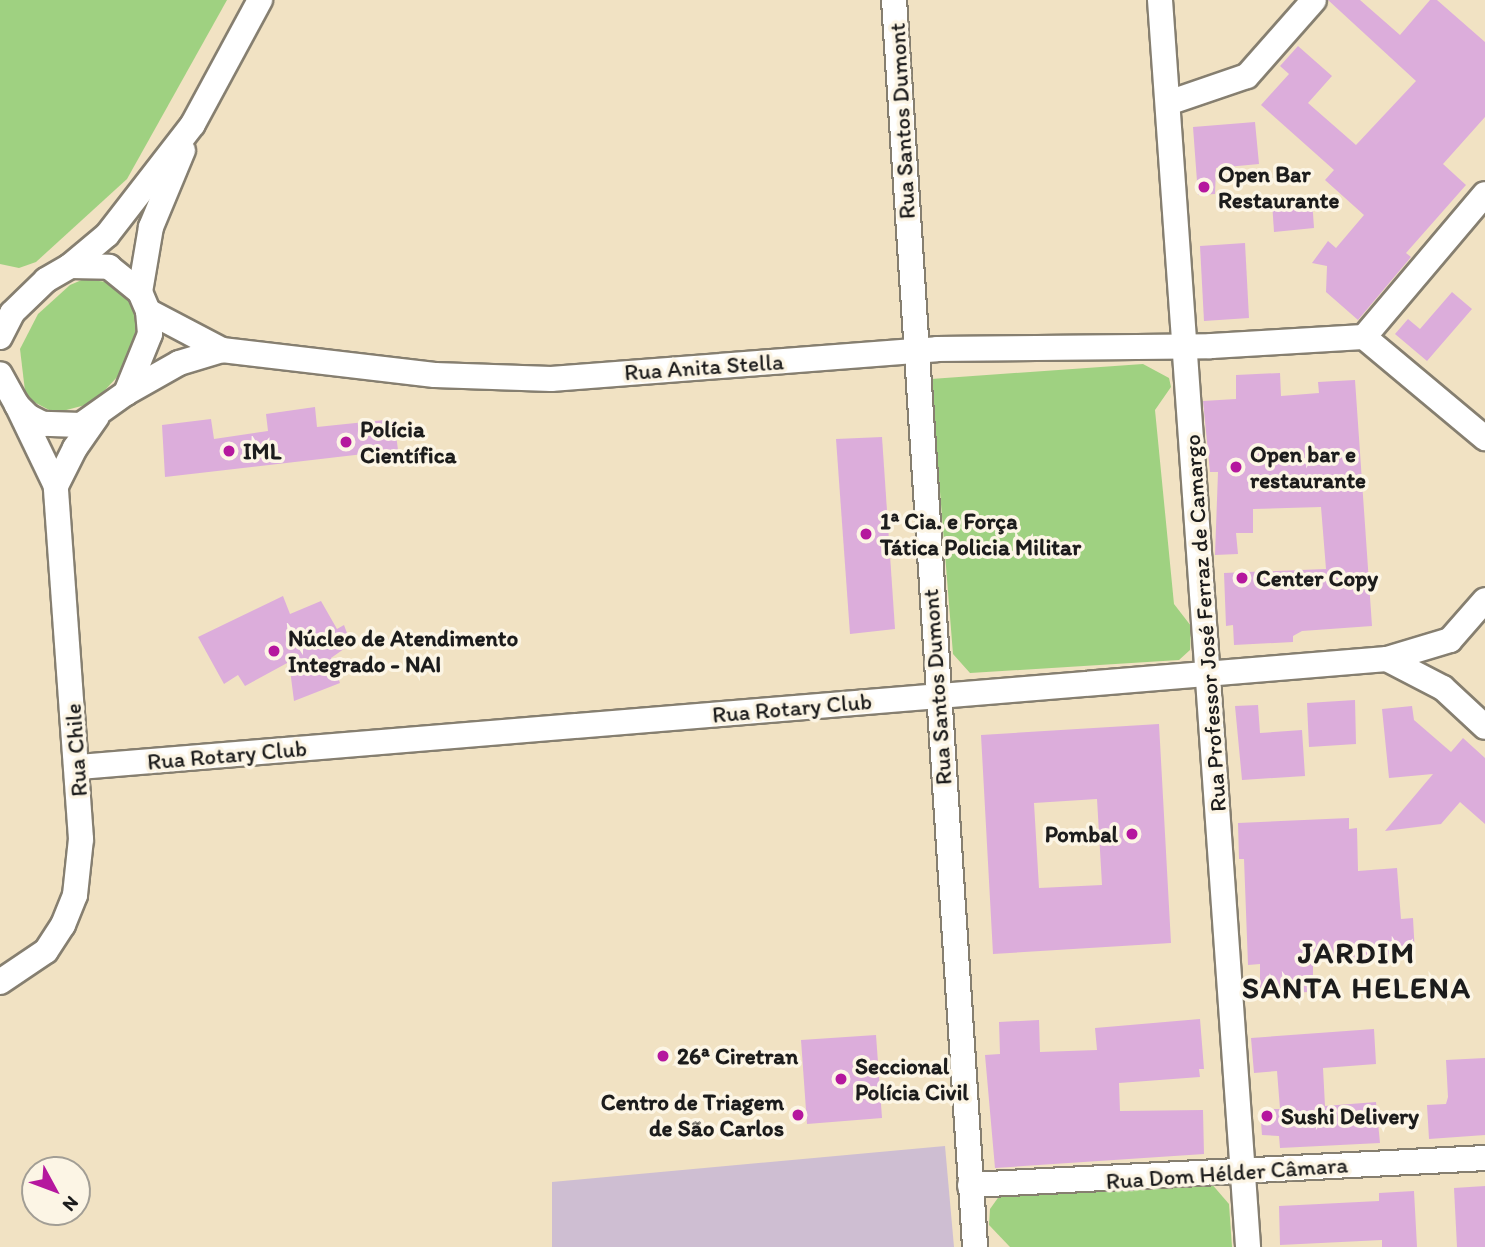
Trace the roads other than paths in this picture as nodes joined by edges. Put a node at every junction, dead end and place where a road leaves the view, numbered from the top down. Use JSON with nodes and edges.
{"nodes":[{"id":1,"x":260,"y":0,"type":"edge"},
{"id":2,"x":894,"y":0,"type":"edge"},
{"id":3,"x":1160,"y":0,"type":"edge"},
{"id":4,"x":1314,"y":0,"type":"edge"},
{"id":5,"x":1168,"y":103,"type":"junction"},
{"id":6,"x":193,"y":124,"type":"junction"},
{"id":7,"x":1485,"y":194,"type":"edge"},
{"id":8,"x":71,"y":266,"type":"junction"},
{"id":9,"x":144,"y":302,"type":"junction"},
{"id":10,"x":6,"y":308,"type":"edge"},
{"id":11,"x":0,"y":337,"type":"edge"},
{"id":12,"x":1364,"y":337,"type":"junction"},
{"id":13,"x":1186,"y":346,"type":"junction"},
{"id":14,"x":222,"y":350,"type":"junction"},
{"id":15,"x":916,"y":351,"type":"junction"},
{"id":16,"x":0,"y":374,"type":"edge"},
{"id":17,"x":126,"y":393,"type":"junction"},
{"id":18,"x":17,"y":405,"type":"junction"},
{"id":19,"x":97,"y":417,"type":"junction"},
{"id":20,"x":1485,"y":438,"type":"edge"},
{"id":21,"x":56,"y":486,"type":"junction"},
{"id":22,"x":1485,"y":600,"type":"edge"},
{"id":23,"x":1450,"y":640,"type":"junction"},
{"id":24,"x":1387,"y":659,"type":"junction"},
{"id":25,"x":1207,"y":671,"type":"junction"},
{"id":26,"x":1443,"y":688,"type":"junction"},
{"id":27,"x":937,"y":696,"type":"junction"},
{"id":28,"x":1485,"y":727,"type":"edge"},
{"id":29,"x":79,"y":767,"type":"junction"},
{"id":30,"x":0,"y":982,"type":"edge"},
{"id":31,"x":1485,"y":1158,"type":"edge"},
{"id":32,"x":1244,"y":1170,"type":"junction"},
{"id":33,"x":970,"y":1185,"type":"junction"},
{"id":34,"x":975,"y":1247,"type":"edge"},
{"id":35,"x":1248,"y":1247,"type":"edge"}],
"edges":[{"from":1,"to":6,"type":"street"},
{"from":2,"to":15,"type":"street","name":"Rua Santos Dumont"},
{"from":3,"to":5,"type":"street","name":"Rua Professor José Ferraz de Camargo"},
{"from":4,"to":5,"type":"street"},
{"from":5,"to":13,"type":"street","name":"Rua Professor José Ferraz de Camargo"},
{"from":6,"to":8,"type":"street"},
{"from":6,"to":9,"type":"street"},
{"from":7,"to":12,"type":"street"},
{"from":8,"to":9,"type":"street"},
{"from":8,"to":10,"type":"street"},
{"from":9,"to":14,"type":"street"},
{"from":9,"to":17,"type":"street"},
{"from":10,"to":11,"type":"street"},
{"from":12,"to":13,"type":"street","name":"Rua Anita Stella"},
{"from":12,"to":20,"type":"street"},
{"from":13,"to":15,"type":"street","name":"Rua Anita Stella"},
{"from":13,"to":25,"type":"street","name":"Rua Professor José Ferraz de Camargo"},
{"from":14,"to":15,"type":"street","name":"Rua Anita Stella"},
{"from":14,"to":17,"type":"street"},
{"from":15,"to":27,"type":"street","name":"Rua Santos Dumont"},
{"from":16,"to":18,"type":"street"},
{"from":17,"to":19,"type":"street"},
{"from":18,"to":19,"type":"street"},
{"from":18,"to":21,"type":"street"},
{"from":19,"to":21,"type":"street"},
{"from":21,"to":29,"type":"street","name":"Rua Chile"},
{"from":22,"to":23,"type":"street"},
{"from":23,"to":24,"type":"street","name":"Rua Rotary Club"},
{"from":23,"to":26,"type":"street"},
{"from":24,"to":25,"type":"street","name":"Rua Rotary Club"},
{"from":24,"to":26,"type":"street"},
{"from":25,"to":27,"type":"street","name":"Rua Rotary Club"},
{"from":25,"to":32,"type":"street","name":"Rua Professor José Ferraz de Camargo"},
{"from":26,"to":28,"type":"street"},
{"from":27,"to":29,"type":"street","name":"Rua Rotary Club"},
{"from":27,"to":33,"type":"street","name":"Rua Santos Dumont"},
{"from":29,"to":30,"type":"street","name":"Rua Chile"},
{"from":31,"to":32,"type":"street","name":"Rua Dom Hélder Câmara"},
{"from":32,"to":33,"type":"street","name":"Rua Dom Hélder Câmara"},
{"from":32,"to":35,"type":"street","name":"Rua Professor José Ferraz de Camargo"},
{"from":33,"to":34,"type":"street","name":"Rua Santos Dumont"}]}
